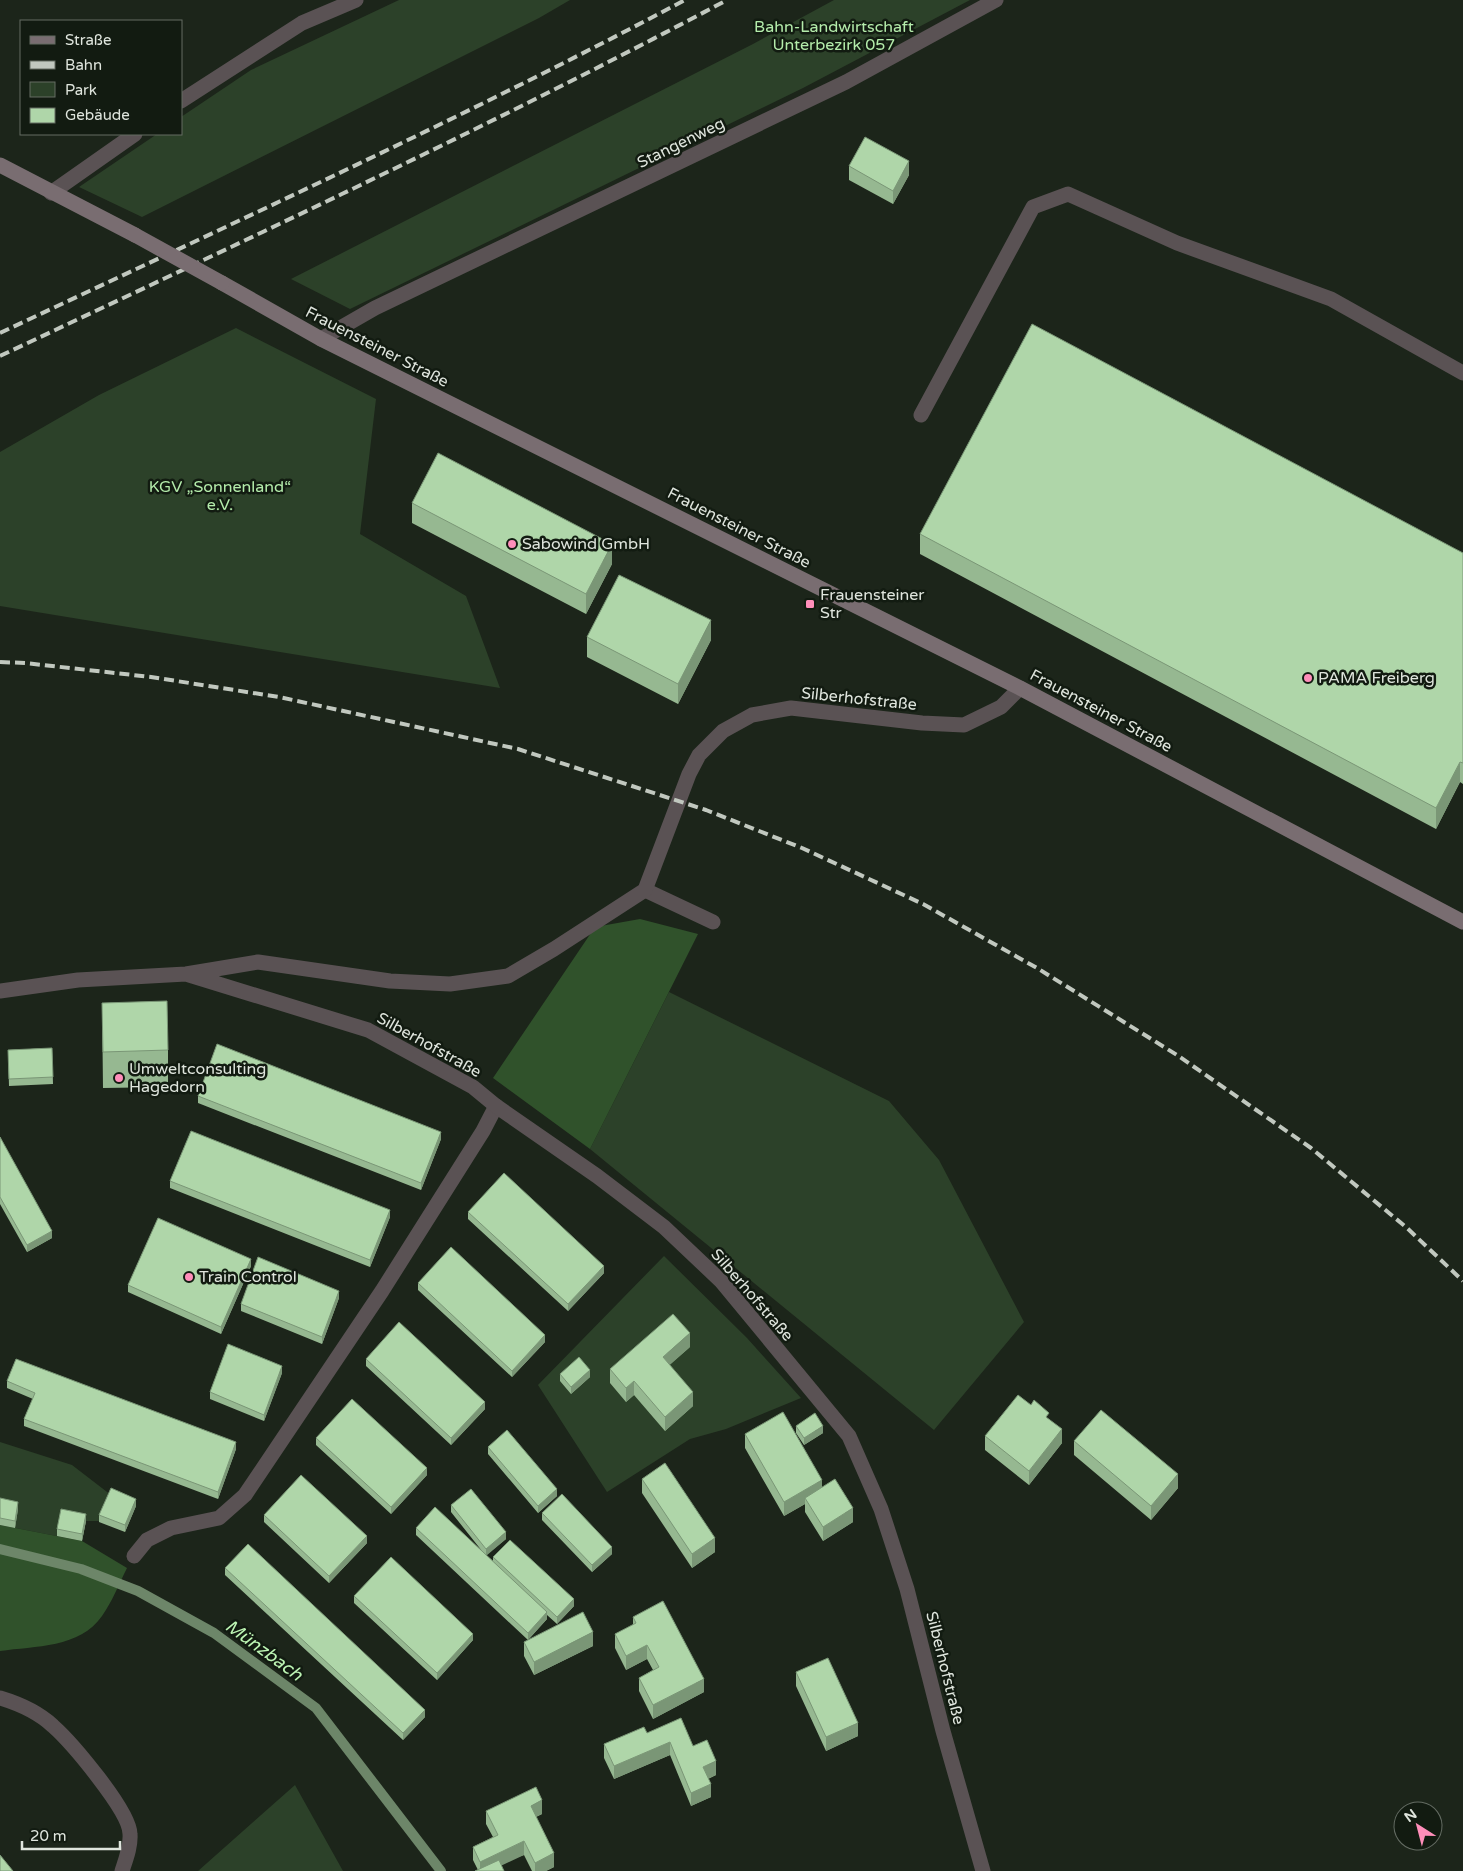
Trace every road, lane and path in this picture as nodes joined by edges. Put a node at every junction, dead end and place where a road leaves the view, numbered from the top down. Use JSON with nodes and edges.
{"nodes":[{"id":1,"x":356,"y":0,"type":"edge"},
{"id":2,"x":996,"y":0,"type":"edge"},
{"id":3,"x":182,"y":99,"type":"edge"},
{"id":4,"x":134,"y":135,"type":"edge"},
{"id":5,"x":0,"y":165,"type":"edge"},
{"id":6,"x":52,"y":193,"type":"junction"},
{"id":7,"x":321,"y":339,"type":"junction"},
{"id":8,"x":1463,"y":373,"type":"edge"},
{"id":9,"x":921,"y":415,"type":"dead end"},
{"id":10,"x":1020,"y":688,"type":"junction"},
{"id":11,"x":645,"y":890,"type":"junction"},
{"id":12,"x":713,"y":922,"type":"dead end"},
{"id":13,"x":1463,"y":922,"type":"edge"},
{"id":14,"x":186,"y":974,"type":"junction"},
{"id":15,"x":0,"y":991,"type":"edge"},
{"id":16,"x":496,"y":1106,"type":"junction"},
{"id":17,"x":134,"y":1556,"type":"dead end"},
{"id":18,"x":0,"y":1698,"type":"edge"},
{"id":19,"x":122,"y":1871,"type":"edge"},
{"id":20,"x":983,"y":1871,"type":"edge"}],
"edges":[{"from":1,"to":3,"type":"street"},
{"from":2,"to":7,"type":"street","name":"Stangenweg"},
{"from":4,"to":6,"type":"street"},
{"from":5,"to":6,"type":"main road","name":"Frauensteiner Straße"},
{"from":6,"to":7,"type":"main road","name":"Frauensteiner Straße","bridge":true},
{"from":7,"to":10,"type":"main road","name":"Frauensteiner Straße"},
{"from":8,"to":9,"type":"street"},
{"from":10,"to":11,"type":"street","name":"Silberhofstraße"},
{"from":10,"to":13,"type":"main road","name":"Frauensteiner Straße"},
{"from":11,"to":12,"type":"street"},
{"from":11,"to":14,"type":"street","name":"Silberhofstraße"},
{"from":14,"to":15,"type":"street","name":"Silberhofstraße"},
{"from":14,"to":16,"type":"street","name":"Silberhofstraße"},
{"from":16,"to":17,"type":"street"},
{"from":16,"to":20,"type":"street","name":"Silberhofstraße"},
{"from":18,"to":19,"type":"street"}]}
